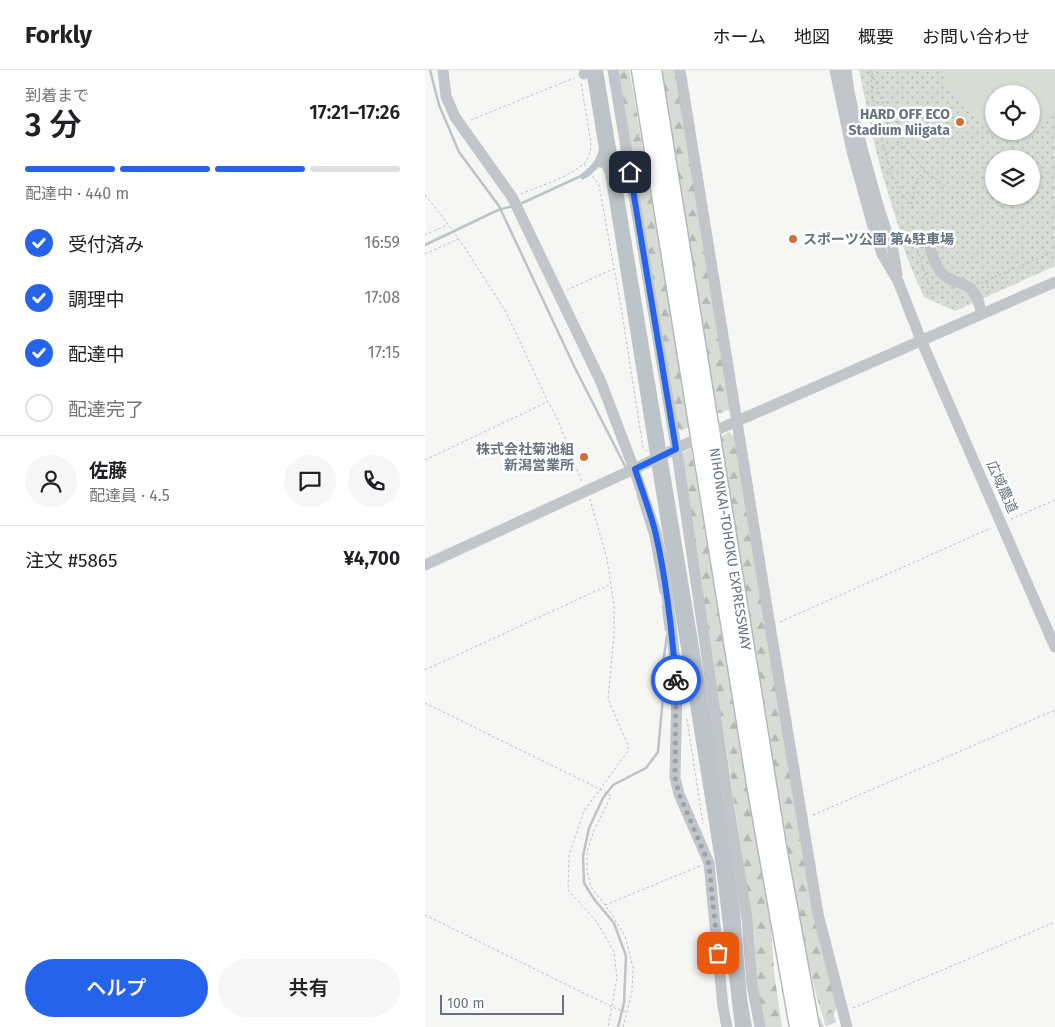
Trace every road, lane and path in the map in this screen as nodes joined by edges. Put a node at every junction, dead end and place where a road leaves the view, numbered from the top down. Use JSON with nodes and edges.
{"nodes":[{"id":1,"x":443,"y":70,"type":"edge"},
{"id":2,"x":613,"y":70,"type":"edge"},
{"id":3,"x":640,"y":70,"type":"edge"},
{"id":4,"x":653,"y":70,"type":"edge"},
{"id":5,"x":680,"y":70,"type":"edge"},
{"id":6,"x":835,"y":70,"type":"edge"},
{"id":7,"x":845,"y":70,"type":"edge"},
{"id":8,"x":871,"y":71,"type":"edge"},
{"id":9,"x":460,"y":125,"type":"junction"},
{"id":10,"x":902,"y":142,"type":"junction"},
{"id":11,"x":885,"y":155,"type":"junction"},
{"id":12,"x":584,"y":164,"type":"junction"},
{"id":13,"x":926,"y":171,"type":"junction"},
{"id":14,"x":948,"y":187,"type":"dead end"},
{"id":15,"x":425,"y":195,"type":"edge"},
{"id":16,"x":515,"y":202,"type":"junction"},
{"id":17,"x":911,"y":204,"type":"junction"},
{"id":18,"x":914,"y":208,"type":"dead end"},
{"id":19,"x":447,"y":225,"type":"junction"},
{"id":20,"x":425,"y":235,"type":"edge"},
{"id":21,"x":919,"y":236,"type":"dead end"},
{"id":22,"x":940,"y":237,"type":"dead end"},
{"id":23,"x":458,"y":238,"type":"junction"},
{"id":24,"x":1055,"y":251,"type":"edge"},
{"id":25,"x":425,"y":254,"type":"edge"},
{"id":26,"x":613,"y":269,"type":"junction"},
{"id":27,"x":898,"y":281,"type":"junction"},
{"id":28,"x":986,"y":281,"type":"junction"},
{"id":29,"x":1055,"y":282,"type":"edge"},
{"id":30,"x":980,"y":284,"type":"dead end"},
{"id":31,"x":991,"y":292,"type":"dead end"},
{"id":32,"x":559,"y":293,"type":"junction"},
{"id":33,"x":932,"y":294,"type":"dead end"},
{"id":34,"x":982,"y":313,"type":"junction"},
{"id":35,"x":921,"y":340,"type":"junction"},
{"id":36,"x":548,"y":402,"type":"junction"},
{"id":37,"x":737,"y":420,"type":"junction"},
{"id":38,"x":719,"y":429,"type":"dead end"},
{"id":39,"x":690,"y":442,"type":"dead end"},
{"id":40,"x":675,"y":450,"type":"junction"},
{"id":41,"x":648,"y":456,"type":"junction"},
{"id":42,"x":425,"y":460,"type":"edge"},
{"id":43,"x":630,"y":471,"type":"junction"},
{"id":44,"x":585,"y":491,"type":"junction"},
{"id":45,"x":1055,"y":500,"type":"edge"},
{"id":46,"x":1002,"y":523,"type":"junction"},
{"id":47,"x":425,"y":565,"type":"edge"},
{"id":48,"x":611,"y":583,"type":"junction"},
{"id":49,"x":770,"y":626,"type":"junction"},
{"id":50,"x":1055,"y":647,"type":"edge"},
{"id":51,"x":425,"y":670,"type":"edge"},
{"id":52,"x":425,"y":703,"type":"edge"},
{"id":53,"x":1055,"y":710,"type":"edge"},
{"id":54,"x":687,"y":719,"type":"dead end"},
{"id":55,"x":600,"y":789,"type":"junction"},
{"id":56,"x":803,"y":819,"type":"junction"},
{"id":57,"x":703,"y":823,"type":"dead end"},
{"id":58,"x":709,"y":864,"type":"junction"},
{"id":59,"x":605,"y":905,"type":"junction"},
{"id":60,"x":425,"y":915,"type":"edge"},
{"id":61,"x":1055,"y":922,"type":"edge"},
{"id":62,"x":787,"y":934,"type":"junction"},
{"id":63,"x":613,"y":1007,"type":"junction"},
{"id":64,"x":627,"y":1013,"type":"junction"},
{"id":65,"x":839,"y":1014,"type":"junction"},
{"id":66,"x":608,"y":1027,"type":"edge"},
{"id":67,"x":623,"y":1027,"type":"edge"},
{"id":68,"x":727,"y":1027,"type":"edge"},
{"id":69,"x":760,"y":1027,"type":"edge"},
{"id":70,"x":793,"y":1027,"type":"edge"},
{"id":71,"x":798,"y":1027,"type":"edge"},
{"id":72,"x":811,"y":1027,"type":"edge"},
{"id":73,"x":818,"y":1027,"type":"edge"},
{"id":74,"x":847,"y":1027,"type":"edge"}],
"edges":[{"from":1,"to":9,"type":"street"},
{"from":2,"to":40,"type":"street"},
{"from":3,"to":62,"type":"highway","name":"NIHONKAI-TOHOKU EXPRESSWAY"},
{"from":4,"to":62,"type":"highway","name":"NIHONKAI-TOHOKU EXPRESSWAY"},
{"from":5,"to":37,"type":"street"},
{"from":6,"to":27,"type":"street"},
{"from":7,"to":27,"type":"street"},
{"from":8,"to":10,"type":"path"},
{"from":8,"to":11,"type":"path"},
{"from":9,"to":12,"type":"path"},
{"from":9,"to":16,"type":"street"},
{"from":10,"to":11,"type":"path"},
{"from":10,"to":13,"type":"path"},
{"from":11,"to":17,"type":"path"},
{"from":12,"to":16,"type":"path"},
{"from":12,"to":26,"type":"path"},
{"from":13,"to":14,"type":"path"},
{"from":13,"to":17,"type":"path"},
{"from":15,"to":19,"type":"path"},
{"from":16,"to":32,"type":"street"},
{"from":17,"to":18,"type":"path"},
{"from":19,"to":20,"type":"path"},
{"from":19,"to":23,"type":"path"},
{"from":21,"to":33,"type":"path"},
{"from":22,"to":34,"type":"street"},
{"from":23,"to":25,"type":"path"},
{"from":23,"to":36,"type":"path"},
{"from":24,"to":28,"type":"path"},
{"from":26,"to":32,"type":"path"},
{"from":26,"to":41,"type":"path"},
{"from":27,"to":35,"type":"street","name":"広域農道"},
{"from":28,"to":30,"type":"path"},
{"from":28,"to":31,"type":"path"},
{"from":29,"to":34,"type":"street"},
{"from":32,"to":43,"type":"street"},
{"from":34,"to":35,"type":"street"},
{"from":35,"to":37,"type":"street"},
{"from":35,"to":46,"type":"street","name":"広域農道"},
{"from":36,"to":42,"type":"path"},
{"from":36,"to":44,"type":"path"},
{"from":37,"to":38,"type":"street"},
{"from":37,"to":49,"type":"street"},
{"from":39,"to":40,"type":"street"},
{"from":40,"to":41,"type":"street"},
{"from":40,"to":69,"type":"street"},
{"from":41,"to":43,"type":"street"},
{"from":43,"to":44,"type":"street"},
{"from":43,"to":58,"type":"street"},
{"from":44,"to":47,"type":"street"},
{"from":44,"to":48,"type":"path"},
{"from":45,"to":46,"type":"path"},
{"from":46,"to":49,"type":"path"},
{"from":46,"to":50,"type":"street","name":"広域農道"},
{"from":48,"to":51,"type":"path"},
{"from":48,"to":55,"type":"path"},
{"from":49,"to":56,"type":"street"},
{"from":52,"to":55,"type":"path"},
{"from":53,"to":56,"type":"path"},
{"from":54,"to":57,"type":"path"},
{"from":55,"to":59,"type":"path"},
{"from":55,"to":63,"type":"path"},
{"from":56,"to":65,"type":"street"},
{"from":58,"to":59,"type":"path"},
{"from":58,"to":68,"type":"street"},
{"from":59,"to":64,"type":"path"},
{"from":60,"to":63,"type":"path"},
{"from":61,"to":65,"type":"path"},
{"from":62,"to":70,"type":"highway"},
{"from":62,"to":71,"type":"highway","name":"NIHONKAI-TOHOKU EXPRESSWAY"},
{"from":62,"to":72,"type":"highway","name":"NIHONKAI-TOHOKU EXPRESSWAY"},
{"from":62,"to":73,"type":"highway"},
{"from":63,"to":64,"type":"path"},
{"from":63,"to":66,"type":"path"},
{"from":64,"to":67,"type":"path"},
{"from":65,"to":74,"type":"street"}]}
